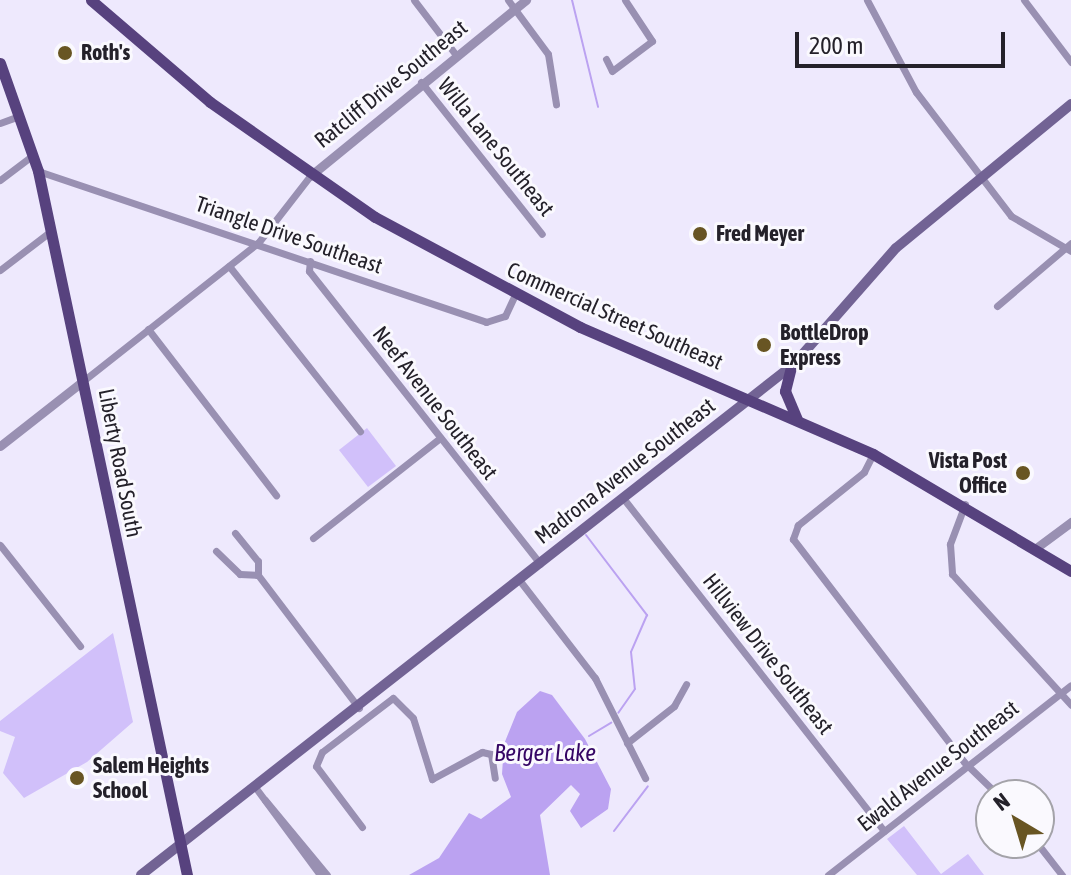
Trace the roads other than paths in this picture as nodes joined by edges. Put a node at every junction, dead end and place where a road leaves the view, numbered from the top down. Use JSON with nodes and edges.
{"nodes":[{"id":1,"x":91,"y":0,"type":"edge"},
{"id":2,"x":414,"y":0,"type":"edge"},
{"id":3,"x":508,"y":0,"type":"edge"},
{"id":4,"x":526,"y":0,"type":"edge"},
{"id":5,"x":625,"y":0,"type":"edge"},
{"id":6,"x":867,"y":0,"type":"edge"},
{"id":7,"x":1024,"y":0,"type":"edge"},
{"id":8,"x":515,"y":9,"type":"junction"},
{"id":9,"x":456,"y":55,"type":"junction"},
{"id":10,"x":606,"y":59,"type":"dead end"},
{"id":11,"x":1071,"y":62,"type":"edge"},
{"id":12,"x":0,"y":63,"type":"edge"},
{"id":13,"x":421,"y":82,"type":"junction"},
{"id":14,"x":556,"y":104,"type":"dead end"},
{"id":15,"x":1071,"y":104,"type":"edge"},
{"id":16,"x":19,"y":116,"type":"junction"},
{"id":17,"x":0,"y":123,"type":"edge"},
{"id":18,"x":33,"y":155,"type":"junction"},
{"id":19,"x":38,"y":171,"type":"junction"},
{"id":20,"x":310,"y":176,"type":"junction"},
{"id":21,"x":980,"y":176,"type":"junction"},
{"id":22,"x":0,"y":180,"type":"edge"},
{"id":23,"x":51,"y":231,"type":"junction"},
{"id":24,"x":542,"y":234,"type":"dead end"},
{"id":25,"x":258,"y":243,"type":"junction"},
{"id":26,"x":1069,"y":247,"type":"edge"},
{"id":27,"x":310,"y":261,"type":"junction"},
{"id":28,"x":229,"y":266,"type":"junction"},
{"id":29,"x":0,"y":270,"type":"edge"},
{"id":30,"x":515,"y":295,"type":"junction"},
{"id":31,"x":997,"y":306,"type":"dead end"},
{"id":32,"x":148,"y":329,"type":"junction"},
{"id":33,"x":791,"y":367,"type":"junction"},
{"id":34,"x":83,"y":381,"type":"junction"},
{"id":35,"x":751,"y":398,"type":"junction"},
{"id":36,"x":797,"y":419,"type":"junction"},
{"id":37,"x":360,"y":431,"type":"dead end"},
{"id":38,"x":440,"y":438,"type":"junction"},
{"id":39,"x":0,"y":446,"type":"edge"},
{"id":40,"x":873,"y":454,"type":"junction"},
{"id":41,"x":276,"y":495,"type":"dead end"},
{"id":42,"x":623,"y":498,"type":"junction"},
{"id":43,"x":966,"y":504,"type":"junction"},
{"id":44,"x":1071,"y":522,"type":"edge"},
{"id":45,"x":235,"y":533,"type":"dead end"},
{"id":46,"x":313,"y":538,"type":"dead end"},
{"id":47,"x":0,"y":545,"type":"edge"},
{"id":48,"x":1036,"y":548,"type":"junction"},
{"id":49,"x":216,"y":551,"type":"dead end"},
{"id":50,"x":540,"y":564,"type":"junction"},
{"id":51,"x":1071,"y":571,"type":"edge"},
{"id":52,"x":258,"y":575,"type":"junction"},
{"id":53,"x":520,"y":581,"type":"junction"},
{"id":54,"x":80,"y":646,"type":"dead end"},
{"id":55,"x":686,"y":684,"type":"dead end"},
{"id":56,"x":1071,"y":685,"type":"edge"},
{"id":57,"x":1061,"y":693,"type":"junction"},
{"id":58,"x":1071,"y":705,"type":"edge"},
{"id":59,"x":354,"y":711,"type":"junction"},
{"id":60,"x":358,"y":726,"type":"junction"},
{"id":61,"x":627,"y":743,"type":"junction"},
{"id":62,"x":969,"y":765,"type":"junction"},
{"id":63,"x":495,"y":778,"type":"dead end"},
{"id":64,"x":645,"y":778,"type":"dead end"},
{"id":65,"x":983,"y":779,"type":"edge"},
{"id":66,"x":255,"y":787,"type":"junction"},
{"id":67,"x":265,"y":800,"type":"junction"},
{"id":68,"x":362,"y":827,"type":"dead end"},
{"id":69,"x":884,"y":831,"type":"junction"},
{"id":70,"x":180,"y":844,"type":"junction"},
{"id":71,"x":1050,"y":859,"type":"edge"},
{"id":72,"x":141,"y":875,"type":"edge"},
{"id":73,"x":187,"y":875,"type":"edge"},
{"id":74,"x":320,"y":875,"type":"edge"},
{"id":75,"x":327,"y":875,"type":"edge"},
{"id":76,"x":828,"y":875,"type":"edge"},
{"id":77,"x":1062,"y":875,"type":"edge"}],
"edges":[{"from":1,"to":20,"type":"main road","name":"Commercial Street Southeast"},
{"from":2,"to":9,"type":"street"},
{"from":3,"to":8,"type":"street"},
{"from":4,"to":8,"type":"street","name":"Ratcliff Drive Southeast"},
{"from":5,"to":10,"type":"street"},
{"from":6,"to":21,"type":"street"},
{"from":7,"to":11,"type":"street"},
{"from":8,"to":9,"type":"street","name":"Ratcliff Drive Southeast"},
{"from":8,"to":14,"type":"street"},
{"from":9,"to":13,"type":"street","name":"Ratcliff Drive Southeast"},
{"from":12,"to":16,"type":"main road","name":"Liberty Road South"},
{"from":13,"to":20,"type":"street","name":"Ratcliff Drive Southeast"},
{"from":13,"to":24,"type":"street","name":"Willa Lane Southeast"},
{"from":15,"to":21,"type":"main road","name":"Madrona Avenue Southeast"},
{"from":16,"to":17,"type":"street"},
{"from":16,"to":18,"type":"main road","name":"Liberty Road South"},
{"from":18,"to":19,"type":"main road","name":"Liberty Road South"},
{"from":18,"to":22,"type":"street"},
{"from":19,"to":23,"type":"main road","name":"Liberty Road South"},
{"from":19,"to":25,"type":"street","name":"Triangle Drive Southeast"},
{"from":20,"to":25,"type":"street","name":"Ratcliff Drive Southeast"},
{"from":20,"to":30,"type":"main road","name":"Commercial Street Southeast"},
{"from":21,"to":26,"type":"street"},
{"from":21,"to":33,"type":"main road","name":"Madrona Avenue Southeast"},
{"from":23,"to":29,"type":"street"},
{"from":23,"to":34,"type":"main road","name":"Liberty Road South"},
{"from":25,"to":27,"type":"street","name":"Triangle Drive Southeast"},
{"from":25,"to":28,"type":"street","name":"Ratcliff Drive Southeast"},
{"from":26,"to":31,"type":"street"},
{"from":27,"to":30,"type":"street","name":"Triangle Drive Southeast"},
{"from":27,"to":38,"type":"street","name":"Neef Avenue Southeast"},
{"from":28,"to":32,"type":"street","name":"Ratcliff Drive Southeast"},
{"from":28,"to":37,"type":"street"},
{"from":30,"to":35,"type":"main road","name":"Commercial Street Southeast"},
{"from":32,"to":34,"type":"street","name":"Ratcliff Drive Southeast"},
{"from":32,"to":41,"type":"street"},
{"from":33,"to":35,"type":"main road","name":"Madrona Avenue Southeast"},
{"from":33,"to":36,"type":"main road"},
{"from":34,"to":39,"type":"street"},
{"from":34,"to":70,"type":"main road","name":"Liberty Road South"},
{"from":35,"to":36,"type":"main road","name":"Commercial Street Southeast"},
{"from":35,"to":42,"type":"main road","name":"Madrona Avenue Southeast"},
{"from":36,"to":40,"type":"main road","name":"Commercial Street Southeast"},
{"from":38,"to":46,"type":"street"},
{"from":38,"to":50,"type":"street","name":"Neef Avenue Southeast"},
{"from":40,"to":43,"type":"main road","name":"Commercial Street Southeast"},
{"from":40,"to":62,"type":"street"},
{"from":42,"to":50,"type":"main road","name":"Madrona Avenue Southeast"},
{"from":42,"to":69,"type":"street","name":"Hillview Drive Southeast"},
{"from":43,"to":48,"type":"main road","name":"Commercial Street Southeast"},
{"from":43,"to":57,"type":"street"},
{"from":44,"to":48,"type":"street"},
{"from":45,"to":52,"type":"street"},
{"from":47,"to":54,"type":"street"},
{"from":48,"to":51,"type":"main road","name":"Commercial Street Southeast"},
{"from":49,"to":52,"type":"street"},
{"from":50,"to":53,"type":"main road","name":"Madrona Avenue Southeast"},
{"from":52,"to":59,"type":"street"},
{"from":53,"to":59,"type":"main road","name":"Madrona Avenue Southeast"},
{"from":53,"to":61,"type":"street"},
{"from":55,"to":61,"type":"street"},
{"from":56,"to":57,"type":"street","name":"Ewald Avenue Southeast"},
{"from":57,"to":58,"type":"street"},
{"from":57,"to":62,"type":"street","name":"Ewald Avenue Southeast"},
{"from":59,"to":60,"type":"street"},
{"from":59,"to":66,"type":"main road","name":"Madrona Avenue Southeast"},
{"from":60,"to":63,"type":"street"},
{"from":60,"to":68,"type":"street"},
{"from":61,"to":64,"type":"street"},
{"from":62,"to":65,"type":"street"},
{"from":62,"to":69,"type":"street","name":"Ewald Avenue Southeast"},
{"from":66,"to":67,"type":"street"},
{"from":66,"to":70,"type":"main road","name":"Madrona Avenue Southeast"},
{"from":67,"to":74,"type":"street"},
{"from":67,"to":75,"type":"street"},
{"from":69,"to":76,"type":"street","name":"Ewald Avenue Southeast"},
{"from":70,"to":72,"type":"main road","name":"Madrona Avenue Southeast"},
{"from":70,"to":73,"type":"main road","name":"Liberty Road South"},
{"from":71,"to":77,"type":"street"}]}
